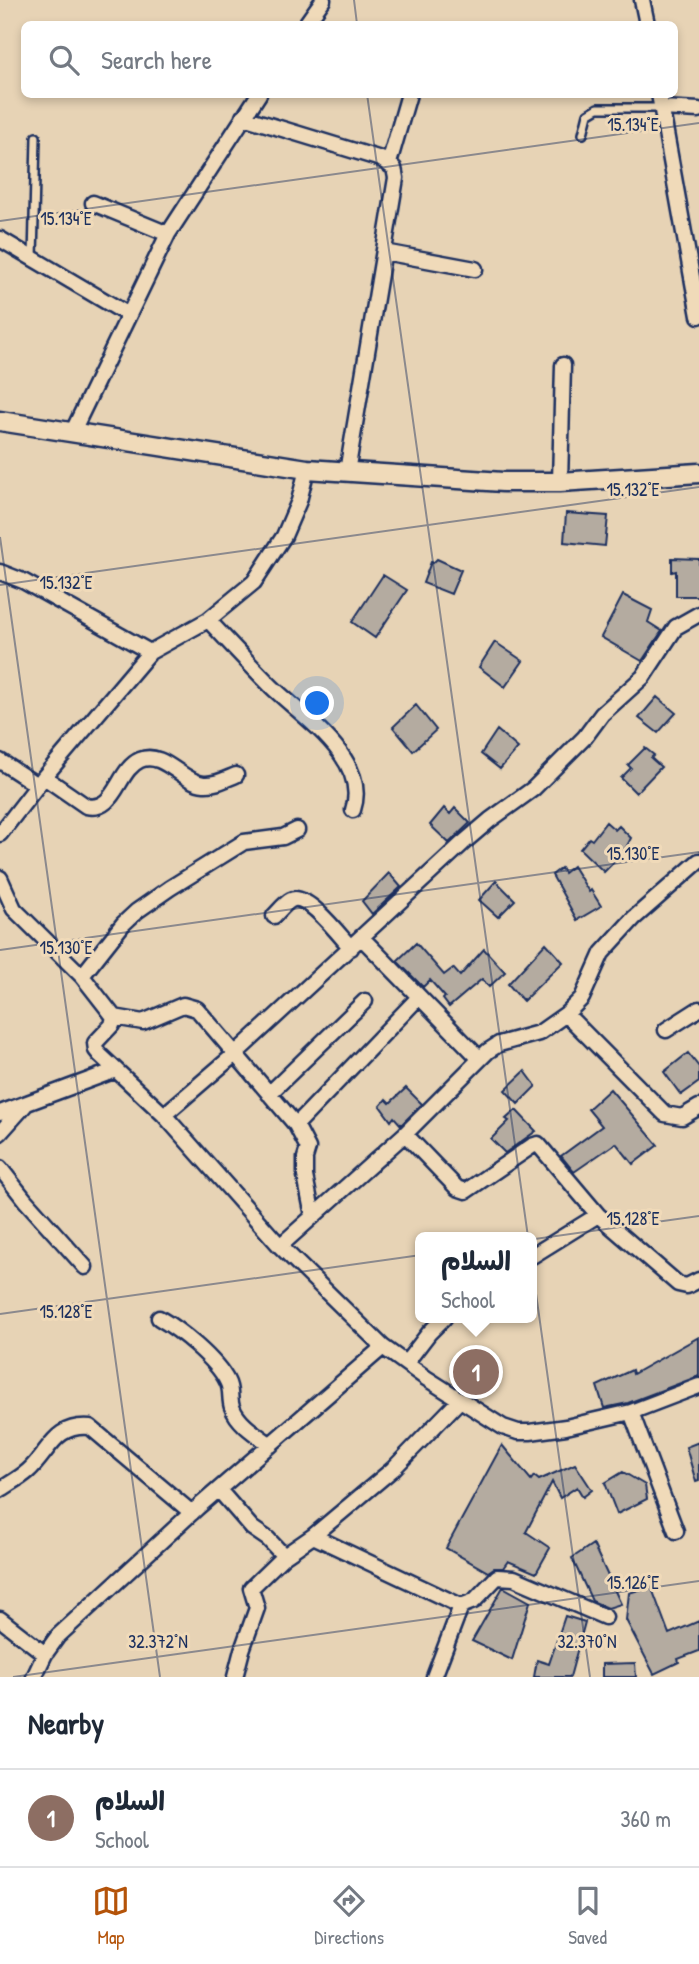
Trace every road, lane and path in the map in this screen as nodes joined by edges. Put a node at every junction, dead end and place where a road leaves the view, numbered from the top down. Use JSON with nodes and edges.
{"nodes":[{"id":1,"x":323,"y":0,"type":"edge"},
{"id":2,"x":642,"y":0,"type":"edge"},
{"id":3,"x":308,"y":21,"type":"edge"},
{"id":4,"x":646,"y":21,"type":"edge"},
{"id":5,"x":256,"y":98,"type":"edge"},
{"id":6,"x":408,"y":98,"type":"edge"},
{"id":7,"x":660,"y":101,"type":"edge"},
{"id":8,"x":699,"y":110,"type":"edge"},
{"id":9,"x":243,"y":117,"type":"junction"},
{"id":10,"x":583,"y":134,"type":"dead end"},
{"id":11,"x":36,"y":137,"type":"dead end"},
{"id":12,"x":390,"y":163,"type":"junction"},
{"id":13,"x":93,"y":203,"type":"dead end"},
{"id":14,"x":168,"y":234,"type":"junction"},
{"id":15,"x":0,"y":239,"type":"edge"},
{"id":16,"x":384,"y":252,"type":"junction"},
{"id":17,"x":33,"y":258,"type":"junction"},
{"id":18,"x":475,"y":269,"type":"dead end"},
{"id":19,"x":127,"y":314,"type":"junction"},
{"id":20,"x":699,"y":316,"type":"edge"},
{"id":21,"x":563,"y":365,"type":"dead end"},
{"id":22,"x":0,"y":421,"type":"edge"},
{"id":23,"x":72,"y":433,"type":"junction"},
{"id":24,"x":307,"y":469,"type":"junction"},
{"id":25,"x":347,"y":472,"type":"junction"},
{"id":26,"x":699,"y":473,"type":"edge"},
{"id":27,"x":559,"y":482,"type":"junction"},
{"id":28,"x":0,"y":572,"type":"edge"},
{"id":29,"x":699,"y":614,"type":"edge"},
{"id":30,"x":208,"y":620,"type":"junction"},
{"id":31,"x":150,"y":652,"type":"junction"},
{"id":32,"x":0,"y":761,"type":"edge"},
{"id":33,"x":236,"y":775,"type":"dead end"},
{"id":34,"x":40,"y":781,"type":"junction"},
{"id":35,"x":352,"y":810,"type":"dead end"},
{"id":36,"x":297,"y":830,"type":"dead end"},
{"id":37,"x":0,"y":834,"type":"edge"},
{"id":38,"x":699,"y":861,"type":"edge"},
{"id":39,"x":0,"y":878,"type":"edge"},
{"id":40,"x":274,"y":916,"type":"dead end"},
{"id":41,"x":357,"y":943,"type":"junction"},
{"id":42,"x":82,"y":976,"type":"junction"},
{"id":43,"x":419,"y":997,"type":"junction"},
{"id":44,"x":365,"y":1001,"type":"dead end"},
{"id":45,"x":699,"y":1009,"type":"edge"},
{"id":46,"x":566,"y":1014,"type":"junction"},
{"id":47,"x":114,"y":1017,"type":"junction"},
{"id":48,"x":666,"y":1031,"type":"dead end"},
{"id":49,"x":235,"y":1054,"type":"junction"},
{"id":50,"x":480,"y":1059,"type":"junction"},
{"id":51,"x":116,"y":1070,"type":"junction"},
{"id":52,"x":269,"y":1094,"type":"junction"},
{"id":53,"x":25,"y":1105,"type":"junction"},
{"id":54,"x":699,"y":1107,"type":"edge"},
{"id":55,"x":0,"y":1113,"type":"edge"},
{"id":56,"x":164,"y":1115,"type":"junction"},
{"id":57,"x":296,"y":1125,"type":"junction"},
{"id":58,"x":0,"y":1133,"type":"edge"},
{"id":59,"x":405,"y":1134,"type":"junction"},
{"id":60,"x":0,"y":1168,"type":"edge"},
{"id":61,"x":598,"y":1215,"type":"junction"},
{"id":62,"x":313,"y":1216,"type":"junction"},
{"id":63,"x":280,"y":1246,"type":"junction"},
{"id":64,"x":537,"y":1253,"type":"edge"},
{"id":65,"x":85,"y":1267,"type":"dead end"},
{"id":66,"x":699,"y":1280,"type":"edge"},
{"id":67,"x":159,"y":1318,"type":"dead end"},
{"id":68,"x":439,"y":1323,"type":"edge"},
{"id":69,"x":383,"y":1347,"type":"junction"},
{"id":70,"x":406,"y":1363,"type":"junction"},
{"id":71,"x":699,"y":1386,"type":"edge"},
{"id":72,"x":460,"y":1400,"type":"junction"},
{"id":73,"x":631,"y":1412,"type":"junction"},
{"id":74,"x":271,"y":1446,"type":"junction"},
{"id":75,"x":0,"y":1490,"type":"edge"},
{"id":76,"x":219,"y":1490,"type":"junction"},
{"id":77,"x":192,"y":1513,"type":"junction"},
{"id":78,"x":676,"y":1531,"type":"dead end"},
{"id":79,"x":313,"y":1536,"type":"junction"},
{"id":80,"x":284,"y":1556,"type":"junction"},
{"id":81,"x":461,"y":1606,"type":"junction"},
{"id":82,"x":605,"y":1617,"type":"dead end"},
{"id":83,"x":0,"y":1619,"type":"edge"},
{"id":84,"x":45,"y":1654,"type":"junction"},
{"id":85,"x":34,"y":1677,"type":"edge"},
{"id":86,"x":235,"y":1677,"type":"edge"},
{"id":87,"x":435,"y":1677,"type":"edge"}],
"edges":[{"from":1,"to":3,"type":"street"},
{"from":2,"to":4,"type":"street"},
{"from":5,"to":9,"type":"street"},
{"from":6,"to":12,"type":"street"},
{"from":7,"to":8,"type":"street"},
{"from":7,"to":10,"type":"lane"},
{"from":7,"to":20,"type":"street"},
{"from":9,"to":12,"type":"street"},
{"from":9,"to":14,"type":"street"},
{"from":11,"to":17,"type":"lane"},
{"from":12,"to":16,"type":"street"},
{"from":13,"to":14,"type":"street"},
{"from":14,"to":19,"type":"street"},
{"from":15,"to":17,"type":"street"},
{"from":16,"to":18,"type":"street"},
{"from":16,"to":25,"type":"street"},
{"from":17,"to":19,"type":"street"},
{"from":19,"to":23,"type":"street"},
{"from":21,"to":27,"type":"street"},
{"from":22,"to":23,"type":"street"},
{"from":23,"to":24,"type":"street"},
{"from":24,"to":25,"type":"street"},
{"from":24,"to":30,"type":"street"},
{"from":25,"to":27,"type":"street"},
{"from":26,"to":27,"type":"street"},
{"from":28,"to":31,"type":"street"},
{"from":29,"to":41,"type":"street"},
{"from":30,"to":31,"type":"street"},
{"from":30,"to":35,"type":"street"},
{"from":31,"to":34,"type":"street"},
{"from":32,"to":34,"type":"street"},
{"from":33,"to":34,"type":"street"},
{"from":34,"to":37,"type":"street"},
{"from":36,"to":42,"type":"street"},
{"from":38,"to":46,"type":"street"},
{"from":39,"to":42,"type":"street"},
{"from":40,"to":41,"type":"street"},
{"from":41,"to":43,"type":"street"},
{"from":41,"to":49,"type":"street"},
{"from":42,"to":47,"type":"street"},
{"from":43,"to":50,"type":"street"},
{"from":43,"to":57,"type":"street"},
{"from":44,"to":52,"type":"street"},
{"from":45,"to":48,"type":"street"},
{"from":46,"to":50,"type":"street"},
{"from":46,"to":54,"type":"street"},
{"from":47,"to":49,"type":"street"},
{"from":47,"to":51,"type":"street"},
{"from":49,"to":52,"type":"street"},
{"from":49,"to":56,"type":"street"},
{"from":50,"to":59,"type":"street"},
{"from":51,"to":53,"type":"street"},
{"from":51,"to":56,"type":"street"},
{"from":52,"to":57,"type":"street"},
{"from":53,"to":55,"type":"street"},
{"from":53,"to":58,"type":"street"},
{"from":56,"to":63,"type":"street"},
{"from":57,"to":62,"type":"street"},
{"from":59,"to":61,"type":"street"},
{"from":59,"to":62,"type":"street"},
{"from":60,"to":65,"type":"street"},
{"from":61,"to":64,"type":"street"},
{"from":61,"to":66,"type":"street"},
{"from":62,"to":63,"type":"street"},
{"from":63,"to":69,"type":"street"},
{"from":67,"to":74,"type":"street"},
{"from":68,"to":70,"type":"street"},
{"from":69,"to":70,"type":"street"},
{"from":69,"to":74,"type":"street"},
{"from":70,"to":72,"type":"street"},
{"from":71,"to":73,"type":"street"},
{"from":72,"to":73,"type":"street"},
{"from":72,"to":79,"type":"street"},
{"from":73,"to":78,"type":"street"},
{"from":74,"to":76,"type":"street"},
{"from":75,"to":77,"type":"street"},
{"from":76,"to":77,"type":"street"},
{"from":76,"to":80,"type":"street"},
{"from":77,"to":84,"type":"street"},
{"from":79,"to":80,"type":"street"},
{"from":79,"to":81,"type":"street"},
{"from":80,"to":86,"type":"street"},
{"from":81,"to":82,"type":"street"},
{"from":81,"to":87,"type":"street"},
{"from":83,"to":84,"type":"street"},
{"from":84,"to":85,"type":"street"}]}
